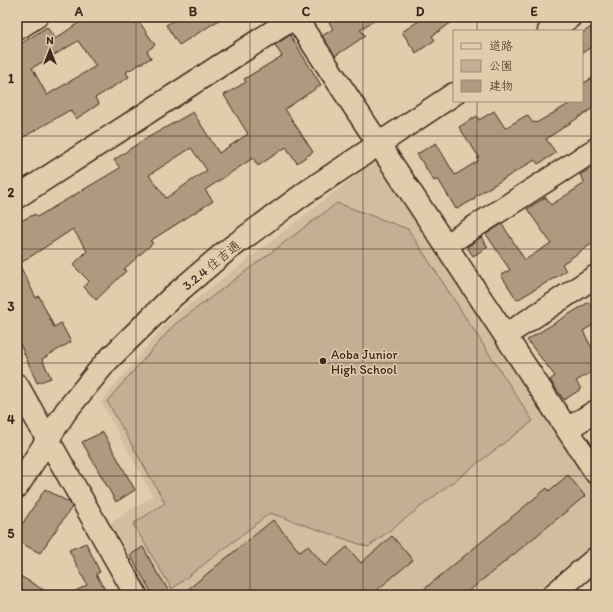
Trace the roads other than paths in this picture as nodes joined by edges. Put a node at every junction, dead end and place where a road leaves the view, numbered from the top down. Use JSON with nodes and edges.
{"nodes":[{"id":1,"x":36,"y":17,"type":"edge"},
{"id":2,"x":295,"y":17,"type":"edge"},
{"id":3,"x":570,"y":17,"type":"edge"},
{"id":4,"x":17,"y":29,"type":"edge"},
{"id":5,"x":550,"y":30,"type":"edge"},
{"id":6,"x":453,"y":95,"type":"edge"},
{"id":7,"x":380,"y":144,"type":"junction"},
{"id":8,"x":596,"y":149,"type":"edge"},
{"id":9,"x":17,"y":197,"type":"edge"},
{"id":10,"x":446,"y":245,"type":"junction"},
{"id":11,"x":596,"y":276,"type":"edge"},
{"id":12,"x":506,"y":335,"type":"junction"},
{"id":13,"x":17,"y":385,"type":"edge"},
{"id":14,"x":596,"y":411,"type":"edge"},
{"id":15,"x":567,"y":429,"type":"junction"},
{"id":16,"x":48,"y":441,"type":"junction"},
{"id":17,"x":596,"y":473,"type":"edge"},
{"id":18,"x":18,"y":483,"type":"edge"},
{"id":19,"x":596,"y":558,"type":"edge"},
{"id":20,"x":136,"y":595,"type":"edge"},
{"id":21,"x":553,"y":595,"type":"edge"}],
"edges":[{"from":1,"to":4,"type":"street"},
{"from":2,"to":7,"type":"street"},
{"from":2,"to":9,"type":"street"},
{"from":3,"to":5,"type":"street"},
{"from":6,"to":7,"type":"street","name":"3.2.4 住吉通"},
{"from":7,"to":10,"type":"street"},
{"from":7,"to":16,"type":"street","name":"3.2.4 住吉通"},
{"from":8,"to":10,"type":"street"},
{"from":10,"to":12,"type":"street"},
{"from":11,"to":12,"type":"street"},
{"from":12,"to":15,"type":"street"},
{"from":13,"to":16,"type":"street"},
{"from":14,"to":15,"type":"street"},
{"from":15,"to":17,"type":"street"},
{"from":16,"to":18,"type":"street","name":"3.2.4 住吉通"},
{"from":16,"to":20,"type":"street"},
{"from":19,"to":21,"type":"street"}]}
